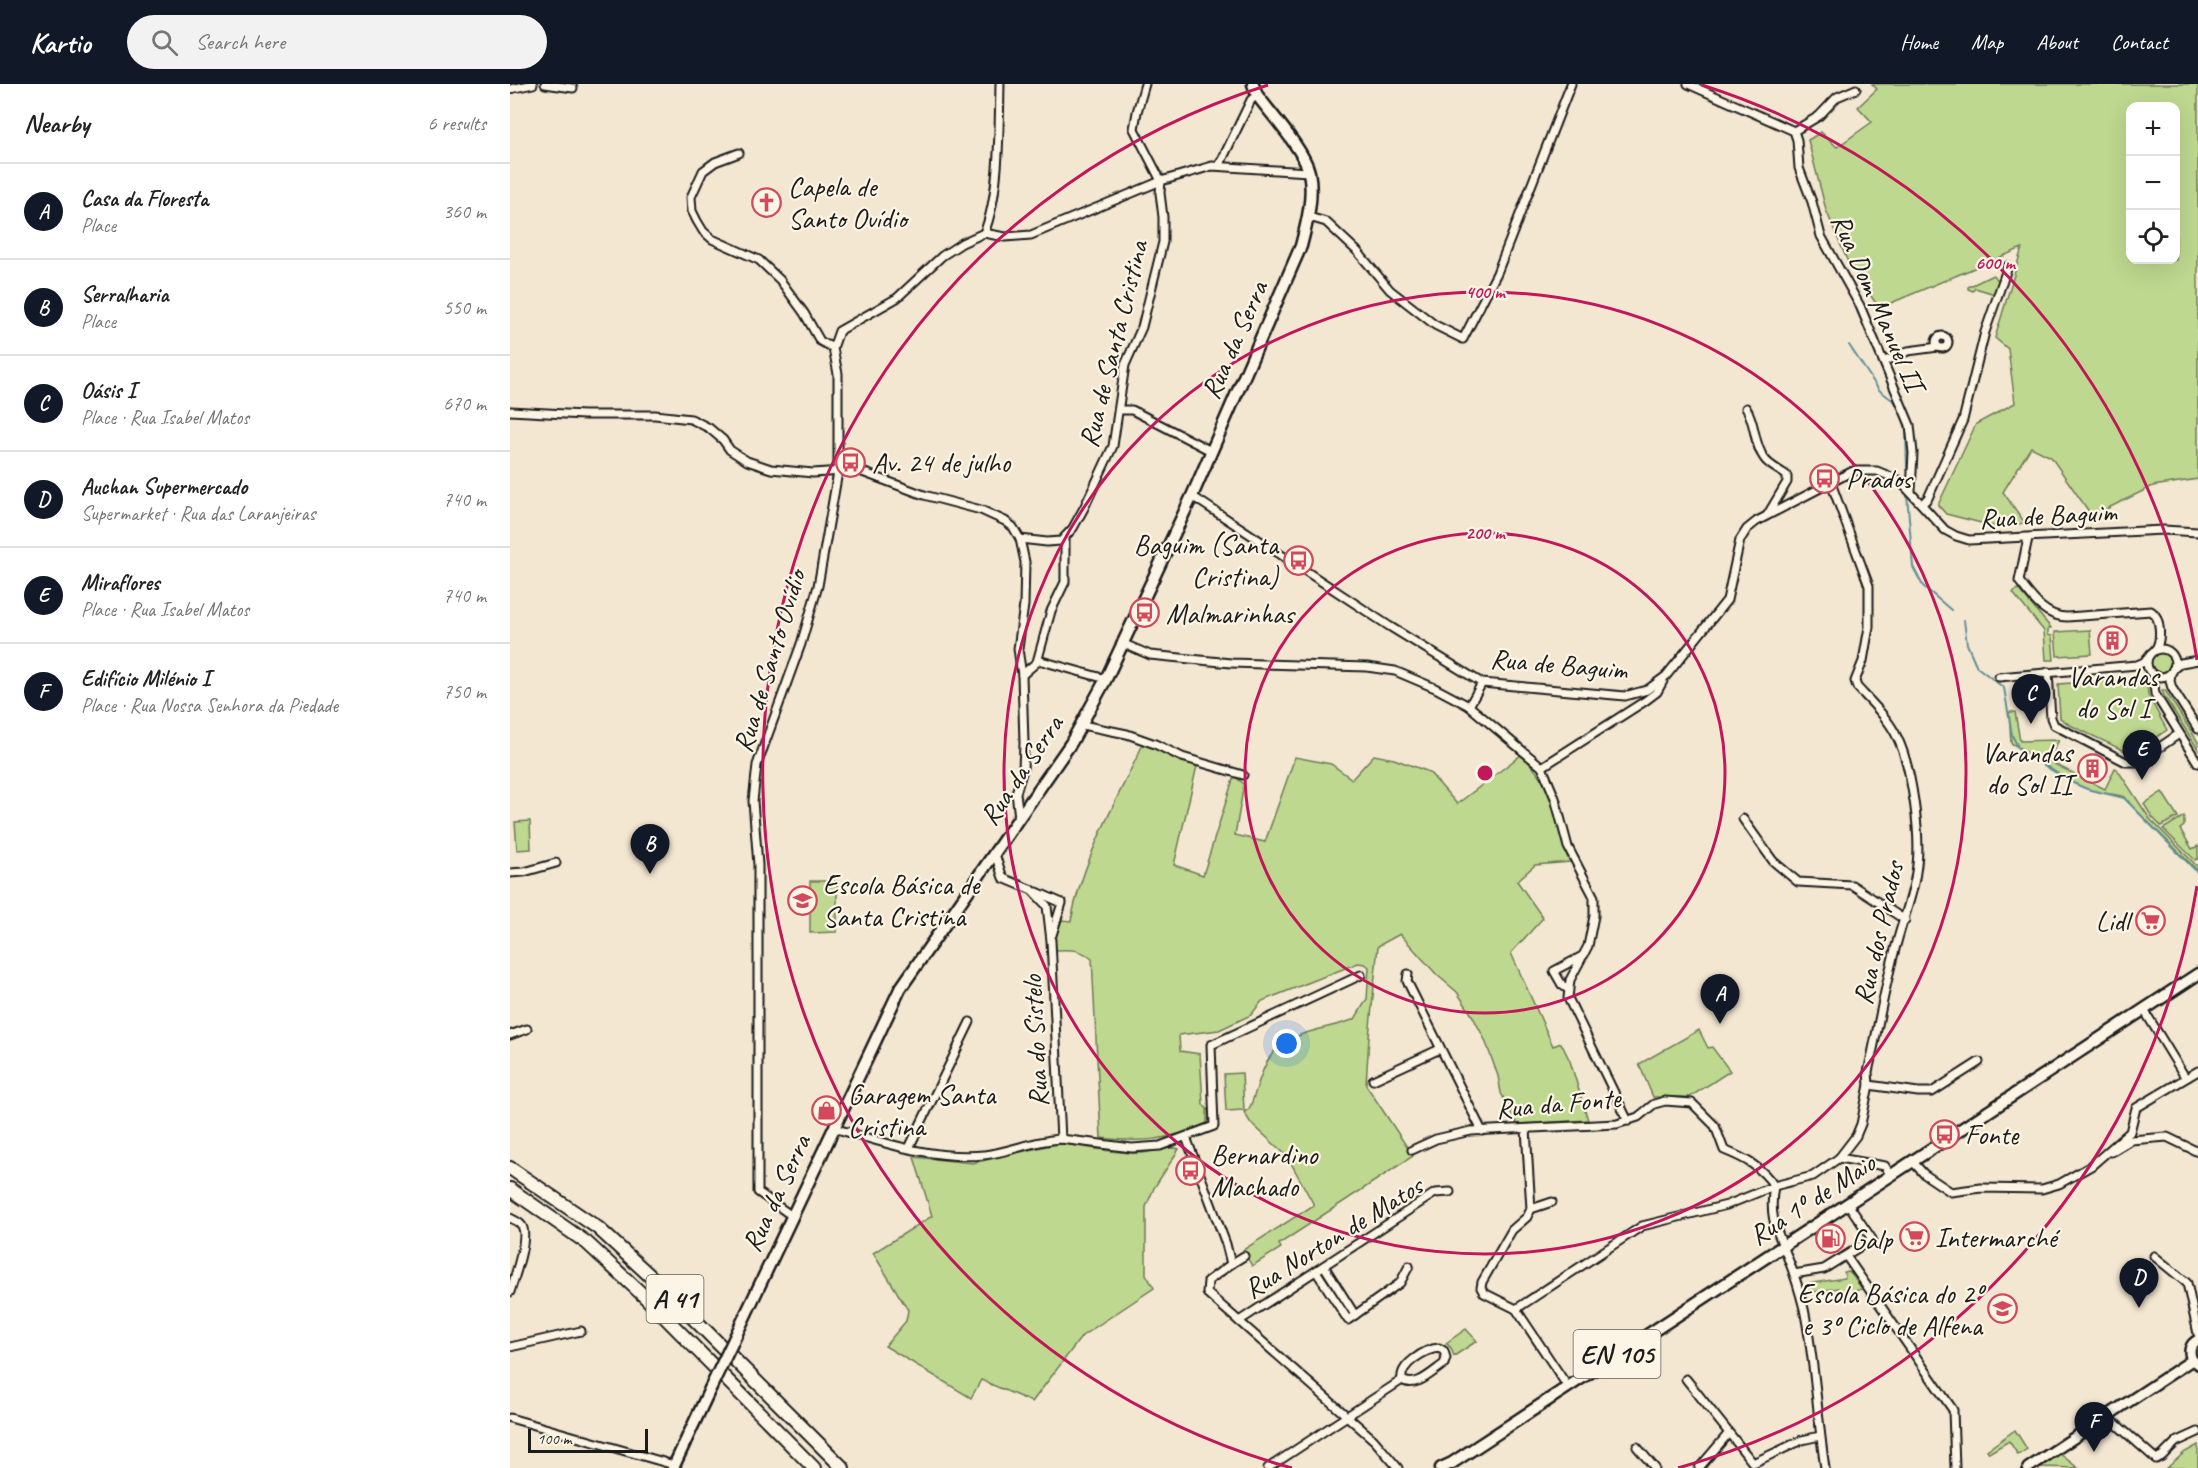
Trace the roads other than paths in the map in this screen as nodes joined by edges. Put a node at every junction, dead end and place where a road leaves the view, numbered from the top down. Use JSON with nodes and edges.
{"nodes":[{"id":1,"x":533,"y":84,"type":"edge"},
{"id":2,"x":545,"y":84,"type":"edge"},
{"id":3,"x":1000,"y":84,"type":"edge"},
{"id":4,"x":1145,"y":84,"type":"edge"},
{"id":5,"x":1571,"y":84,"type":"edge"},
{"id":6,"x":1688,"y":84,"type":"edge"},
{"id":7,"x":573,"y":88,"type":"dead end"},
{"id":8,"x":510,"y":89,"type":"edge"},
{"id":9,"x":1255,"y":89,"type":"edge"},
{"id":10,"x":1856,"y":89,"type":"dead end"},
{"id":11,"x":1794,"y":131,"type":"junction"},
{"id":12,"x":739,"y":153,"type":"dead end"},
{"id":13,"x":1219,"y":166,"type":"junction"},
{"id":14,"x":1309,"y":172,"type":"junction"},
{"id":15,"x":1161,"y":181,"type":"junction"},
{"id":16,"x":1309,"y":217,"type":"junction"},
{"id":17,"x":984,"y":233,"type":"junction"},
{"id":18,"x":2008,"y":266,"type":"dead end"},
{"id":19,"x":1938,"y":347,"type":"dead end"},
{"id":20,"x":834,"y":348,"type":"junction"},
{"id":21,"x":1885,"y":361,"type":"junction"},
{"id":22,"x":1746,"y":408,"type":"dead end"},
{"id":23,"x":1119,"y":410,"type":"junction"},
{"id":24,"x":510,"y":411,"type":"edge"},
{"id":25,"x":1211,"y":451,"type":"junction"},
{"id":26,"x":837,"y":472,"type":"junction"},
{"id":27,"x":1831,"y":483,"type":"junction"},
{"id":28,"x":1911,"y":491,"type":"junction"},
{"id":29,"x":1192,"y":496,"type":"junction"},
{"id":30,"x":1922,"y":504,"type":"junction"},
{"id":31,"x":1767,"y":515,"type":"junction"},
{"id":32,"x":2198,"y":532,"type":"edge"},
{"id":33,"x":1065,"y":537,"type":"junction"},
{"id":34,"x":1020,"y":538,"type":"junction"},
{"id":35,"x":2028,"y":538,"type":"junction"},
{"id":36,"x":2159,"y":640,"type":"junction"},
{"id":37,"x":1124,"y":644,"type":"junction"},
{"id":38,"x":2164,"y":649,"type":"junction"},
{"id":39,"x":2155,"y":650,"type":"junction"},
{"id":40,"x":2173,"y":655,"type":"junction"},
{"id":41,"x":2147,"y":658,"type":"junction"},
{"id":42,"x":1038,"y":660,"type":"junction"},
{"id":43,"x":2198,"y":660,"type":"edge"},
{"id":44,"x":2187,"y":661,"type":"junction"},
{"id":45,"x":2137,"y":665,"type":"junction"},
{"id":46,"x":2172,"y":671,"type":"junction"},
{"id":47,"x":2048,"y":672,"type":"junction"},
{"id":48,"x":2150,"y":672,"type":"junction"},
{"id":49,"x":1022,"y":675,"type":"junction"},
{"id":50,"x":1666,"y":676,"type":"junction"},
{"id":51,"x":1999,"y":677,"type":"dead end"},
{"id":52,"x":1106,"y":679,"type":"junction"},
{"id":53,"x":1482,"y":683,"type":"junction"},
{"id":54,"x":1469,"y":706,"type":"junction"},
{"id":55,"x":1082,"y":725,"type":"junction"},
{"id":56,"x":2198,"y":729,"type":"edge"},
{"id":57,"x":2179,"y":734,"type":"junction"},
{"id":58,"x":2198,"y":763,"type":"edge"},
{"id":59,"x":1542,"y":767,"type":"junction"},
{"id":60,"x":1243,"y":775,"type":"dead end"},
{"id":61,"x":1019,"y":816,"type":"junction"},
{"id":62,"x":1743,"y":819,"type":"dead end"},
{"id":63,"x":994,"y":851,"type":"junction"},
{"id":64,"x":556,"y":863,"type":"dead end"},
{"id":65,"x":510,"y":873,"type":"edge"},
{"id":66,"x":1032,"y":890,"type":"junction"},
{"id":67,"x":1905,"y":920,"type":"junction"},
{"id":68,"x":1051,"y":941,"type":"junction"},
{"id":69,"x":1585,"y":954,"type":"junction"},
{"id":70,"x":1408,"y":974,"type":"dead end"},
{"id":71,"x":2198,"y":974,"type":"edge"},
{"id":72,"x":1361,"y":975,"type":"dead end"},
{"id":73,"x":1568,"y":989,"type":"junction"},
{"id":74,"x":2144,"y":1010,"type":"junction"},
{"id":75,"x":970,"y":1022,"type":"dead end"},
{"id":76,"x":527,"y":1029,"type":"dead end"},
{"id":77,"x":510,"y":1035,"type":"edge"},
{"id":78,"x":1440,"y":1049,"type":"junction"},
{"id":79,"x":1978,"y":1062,"type":"dead end"},
{"id":80,"x":2198,"y":1071,"type":"edge"},
{"id":81,"x":2185,"y":1077,"type":"junction"},
{"id":82,"x":1373,"y":1080,"type":"dead end"},
{"id":83,"x":1869,"y":1085,"type":"junction"},
{"id":84,"x":1628,"y":1121,"type":"junction"},
{"id":85,"x":834,"y":1128,"type":"junction"},
{"id":86,"x":1526,"y":1129,"type":"junction"},
{"id":87,"x":1482,"y":1131,"type":"junction"},
{"id":88,"x":2130,"y":1132,"type":"junction"},
{"id":89,"x":1186,"y":1137,"type":"junction"},
{"id":90,"x":2153,"y":1137,"type":"junction"},
{"id":91,"x":1061,"y":1139,"type":"junction"},
{"id":92,"x":909,"y":1148,"type":"junction"},
{"id":93,"x":1412,"y":1150,"type":"dead end"},
{"id":94,"x":2198,"y":1152,"type":"edge"},
{"id":95,"x":1839,"y":1158,"type":"junction"},
{"id":96,"x":2098,"y":1160,"type":"junction"},
{"id":97,"x":1913,"y":1162,"type":"junction"},
{"id":98,"x":510,"y":1168,"type":"edge"},
{"id":99,"x":1891,"y":1176,"type":"junction"},
{"id":100,"x":1774,"y":1186,"type":"junction"},
{"id":101,"x":510,"y":1189,"type":"edge"},
{"id":102,"x":1450,"y":1192,"type":"dead end"},
{"id":103,"x":1552,"y":1202,"type":"dead end"},
{"id":104,"x":1848,"y":1204,"type":"junction"},
{"id":105,"x":1531,"y":1209,"type":"junction"},
{"id":106,"x":792,"y":1216,"type":"junction"},
{"id":107,"x":510,"y":1218,"type":"edge"},
{"id":108,"x":1783,"y":1246,"type":"junction"},
{"id":109,"x":1244,"y":1256,"type":"dead end"},
{"id":110,"x":1846,"y":1256,"type":"junction"},
{"id":111,"x":2154,"y":1256,"type":"dead end"},
{"id":112,"x":1231,"y":1264,"type":"junction"},
{"id":113,"x":1324,"y":1266,"type":"junction"},
{"id":114,"x":1409,"y":1266,"type":"dead end"},
{"id":115,"x":1316,"y":1271,"type":"junction"},
{"id":116,"x":1794,"y":1274,"type":"junction"},
{"id":117,"x":510,"y":1292,"type":"edge"},
{"id":118,"x":1516,"y":1309,"type":"junction"},
{"id":119,"x":1355,"y":1315,"type":"junction"},
{"id":120,"x":1239,"y":1321,"type":"junction"},
{"id":121,"x":581,"y":1331,"type":"dead end"},
{"id":122,"x":2198,"y":1334,"type":"edge"},
{"id":123,"x":2198,"y":1340,"type":"edge"},
{"id":124,"x":510,"y":1347,"type":"edge"},
{"id":125,"x":2195,"y":1362,"type":"edge"},
{"id":126,"x":1686,"y":1379,"type":"dead end"},
{"id":127,"x":1402,"y":1380,"type":"junction"},
{"id":128,"x":1568,"y":1387,"type":"junction"},
{"id":129,"x":1347,"y":1416,"type":"junction"},
{"id":130,"x":2107,"y":1416,"type":"junction"},
{"id":131,"x":510,"y":1418,"type":"edge"},
{"id":132,"x":2198,"y":1432,"type":"edge"},
{"id":133,"x":1728,"y":1434,"type":"junction"},
{"id":134,"x":1820,"y":1436,"type":"junction"},
{"id":135,"x":1636,"y":1447,"type":"dead end"},
{"id":136,"x":825,"y":1448,"type":"junction"},
{"id":137,"x":1385,"y":1453,"type":"junction"},
{"id":138,"x":1450,"y":1466,"type":"edge"},
{"id":139,"x":674,"y":1467,"type":"edge"},
{"id":140,"x":813,"y":1468,"type":"edge"},
{"id":141,"x":843,"y":1468,"type":"edge"},
{"id":142,"x":849,"y":1468,"type":"edge"},
{"id":143,"x":1268,"y":1468,"type":"edge"},
{"id":144,"x":1391,"y":1468,"type":"edge"},
{"id":145,"x":1398,"y":1468,"type":"edge"},
{"id":146,"x":1441,"y":1468,"type":"edge"},
{"id":147,"x":1655,"y":1468,"type":"edge"},
{"id":148,"x":1699,"y":1468,"type":"edge"},
{"id":149,"x":1825,"y":1468,"type":"edge"},
{"id":150,"x":1955,"y":1468,"type":"edge"},
{"id":151,"x":2028,"y":1468,"type":"edge"}],
"edges":[{"from":1,"to":8,"type":"street"},
{"from":2,"to":7,"type":"street"},
{"from":3,"to":17,"type":"street"},
{"from":4,"to":15,"type":"street"},
{"from":5,"to":16,"type":"street"},
{"from":6,"to":11,"type":"street"},
{"from":9,"to":13,"type":"street"},
{"from":9,"to":14,"type":"main road","name":"Rua da Serra"},
{"from":10,"to":11,"type":"street"},
{"from":11,"to":21,"type":"street","name":"Rua Dom Manuel II"},
{"from":12,"to":20,"type":"street"},
{"from":13,"to":14,"type":"street"},
{"from":13,"to":15,"type":"street"},
{"from":14,"to":16,"type":"main road","name":"Rua da Serra"},
{"from":15,"to":17,"type":"street"},
{"from":15,"to":23,"type":"street","name":"Rua de Santa Cristina"},
{"from":16,"to":25,"type":"main road","name":"Rua da Serra"},
{"from":17,"to":20,"type":"street"},
{"from":18,"to":30,"type":"street"},
{"from":19,"to":21,"type":"street"},
{"from":20,"to":26,"type":"street","name":"Rua de Santo Ovídio"},
{"from":21,"to":28,"type":"street","name":"Rua Dom Manuel II"},
{"from":22,"to":31,"type":"street"},
{"from":23,"to":25,"type":"street"},
{"from":23,"to":33,"type":"street","name":"Rua de Santa Cristina"},
{"from":24,"to":26,"type":"street"},
{"from":25,"to":29,"type":"main road","name":"Rua da Serra"},
{"from":26,"to":34,"type":"street"},
{"from":26,"to":106,"type":"street","name":"Rua de Santo Ovídio"},
{"from":27,"to":28,"type":"street","name":"Rua de Baguim"},
{"from":27,"to":31,"type":"street","name":"Rua de Baguim"},
{"from":27,"to":67,"type":"street","name":"Rua dos Prados"},
{"from":28,"to":30,"type":"street","name":"Rua de Baguim"},
{"from":29,"to":37,"type":"main road","name":"Rua da Serra"},
{"from":29,"to":53,"type":"street","name":"Rua de Baguim"},
{"from":30,"to":35,"type":"street","name":"Rua de Baguim"},
{"from":31,"to":50,"type":"street","name":"Rua de Baguim"},
{"from":32,"to":35,"type":"street","name":"Rua de Baguim"},
{"from":33,"to":34,"type":"street"},
{"from":33,"to":42,"type":"street"},
{"from":34,"to":49,"type":"street"},
{"from":35,"to":36,"type":"street"},
{"from":36,"to":38,"type":"street"},
{"from":36,"to":39,"type":"street"},
{"from":37,"to":52,"type":"main road","name":"Rua da Serra"},
{"from":37,"to":54,"type":"street"},
{"from":38,"to":39,"type":"street"},
{"from":38,"to":40,"type":"street"},
{"from":39,"to":41,"type":"street"},
{"from":40,"to":44,"type":"street"},
{"from":40,"to":46,"type":"street"},
{"from":41,"to":45,"type":"street"},
{"from":41,"to":48,"type":"street"},
{"from":42,"to":49,"type":"street"},
{"from":42,"to":52,"type":"street"},
{"from":43,"to":44,"type":"street"},
{"from":44,"to":46,"type":"street"},
{"from":45,"to":47,"type":"street"},
{"from":45,"to":48,"type":"street"},
{"from":46,"to":48,"type":"street"},
{"from":46,"to":56,"type":"street"},
{"from":47,"to":51,"type":"street"},
{"from":47,"to":57,"type":"street"},
{"from":48,"to":57,"type":"street"},
{"from":49,"to":61,"type":"street"},
{"from":50,"to":53,"type":"street","name":"Rua de Baguim"},
{"from":50,"to":59,"type":"street"},
{"from":52,"to":55,"type":"main road","name":"Rua da Serra"},
{"from":53,"to":54,"type":"street"},
{"from":54,"to":59,"type":"street"},
{"from":55,"to":60,"type":"street"},
{"from":55,"to":61,"type":"main road","name":"Rua da Serra"},
{"from":57,"to":58,"type":"street"},
{"from":59,"to":69,"type":"street"},
{"from":61,"to":63,"type":"main road","name":"Rua da Serra"},
{"from":62,"to":67,"type":"street"},
{"from":63,"to":66,"type":"street","name":"Rua do Sistelo"},
{"from":63,"to":85,"type":"main road","name":"Rua da Serra"},
{"from":64,"to":65,"type":"street"},
{"from":66,"to":68,"type":"street","name":"Rua do Sistelo"},
{"from":66,"to":68,"type":"street","name":"Rua do Sistelo"},
{"from":67,"to":83,"type":"street","name":"Rua dos Prados"},
{"from":68,"to":91,"type":"street","name":"Rua do Sistelo"},
{"from":69,"to":73,"type":"street"},
{"from":69,"to":73,"type":"street"},
{"from":70,"to":78,"type":"street"},
{"from":71,"to":74,"type":"main road","name":"Rua 1º de Maio","number":"EN 105"},
{"from":72,"to":89,"type":"street"},
{"from":73,"to":84,"type":"street"},
{"from":74,"to":81,"type":"street"},
{"from":74,"to":97,"type":"main road","name":"Rua 1º de Maio","number":"EN 105"},
{"from":75,"to":92,"type":"street"},
{"from":76,"to":77,"type":"street"},
{"from":78,"to":82,"type":"street"},
{"from":78,"to":87,"type":"street"},
{"from":79,"to":83,"type":"street"},
{"from":80,"to":81,"type":"street"},
{"from":81,"to":88,"type":"street"},
{"from":83,"to":95,"type":"street","name":"Rua dos Prados"},
{"from":84,"to":86,"type":"street","name":"Rua da Fonte"},
{"from":84,"to":100,"type":"street","name":"Rua da Fonte"},
{"from":85,"to":92,"type":"street"},
{"from":85,"to":106,"type":"main road","name":"Rua da Serra"},
{"from":86,"to":87,"type":"street","name":"Rua da Fonte"},
{"from":86,"to":105,"type":"street"},
{"from":87,"to":93,"type":"street","name":"Rua da Fonte"},
{"from":88,"to":90,"type":"street"},
{"from":88,"to":96,"type":"street"},
{"from":89,"to":91,"type":"street"},
{"from":89,"to":112,"type":"street"},
{"from":90,"to":94,"type":"street"},
{"from":90,"to":96,"type":"street"},
{"from":91,"to":92,"type":"street"},
{"from":95,"to":99,"type":"street"},
{"from":95,"to":100,"type":"street","name":"Rua dos Prados"},
{"from":96,"to":97,"type":"street"},
{"from":97,"to":99,"type":"main road","name":"Rua 1º de Maio","number":"EN 105"},
{"from":98,"to":136,"type":"highway","number":"A 41"},
{"from":99,"to":104,"type":"main road","name":"Rua 1º de Maio","number":"EN 105"},
{"from":100,"to":108,"type":"street"},
{"from":100,"to":118,"type":"street","name":"Rua dos Prados"},
{"from":101,"to":140,"type":"highway","number":"A 41"},
{"from":102,"to":113,"type":"street","name":"Rua Norton de Matos"},
{"from":103,"to":105,"type":"street"},
{"from":104,"to":108,"type":"main road","name":"Rua 1º de Maio","number":"EN 105"},
{"from":104,"to":110,"type":"street"},
{"from":105,"to":118,"type":"street"},
{"from":106,"to":139,"type":"main road","name":"Rua da Serra","bridge":true},
{"from":107,"to":117,"type":"street"},
{"from":108,"to":116,"type":"street"},
{"from":108,"to":128,"type":"main road","name":"Rua 1º de Maio","number":"EN 105"},
{"from":109,"to":112,"type":"street"},
{"from":110,"to":116,"type":"street"},
{"from":110,"to":150,"type":"street"},
{"from":111,"to":122,"type":"street"},
{"from":112,"to":120,"type":"street"},
{"from":113,"to":115,"type":"street","name":"Rua Norton de Matos"},
{"from":113,"to":119,"type":"street"},
{"from":114,"to":119,"type":"street"},
{"from":115,"to":119,"type":"street"},
{"from":115,"to":120,"type":"street","name":"Rua Norton de Matos"},
{"from":116,"to":134,"type":"street"},
{"from":118,"to":128,"type":"street"},
{"from":120,"to":129,"type":"street"},
{"from":121,"to":124,"type":"street"},
{"from":123,"to":125,"type":"street"},
{"from":125,"to":130,"type":"street"},
{"from":126,"to":133,"type":"street"},
{"from":127,"to":127,"type":"street"},
{"from":127,"to":129,"type":"street"},
{"from":128,"to":138,"type":"main road","name":"Rua 1º de Maio","number":"EN 105"},
{"from":129,"to":137,"type":"street"},
{"from":129,"to":143,"type":"street"},
{"from":130,"to":132,"type":"street"},
{"from":130,"to":151,"type":"street"},
{"from":131,"to":139,"type":"street"},
{"from":133,"to":134,"type":"street"},
{"from":133,"to":148,"type":"street"},
{"from":134,"to":149,"type":"street"},
{"from":135,"to":147,"type":"street"},
{"from":136,"to":141,"type":"highway","number":"A 41"},
{"from":136,"to":142,"type":"highway"},
{"from":137,"to":144,"type":"street"},
{"from":137,"to":145,"type":"street"},
{"from":138,"to":146,"type":"main road","name":"Rua 1º de Maio","number":"EN 105"}]}
